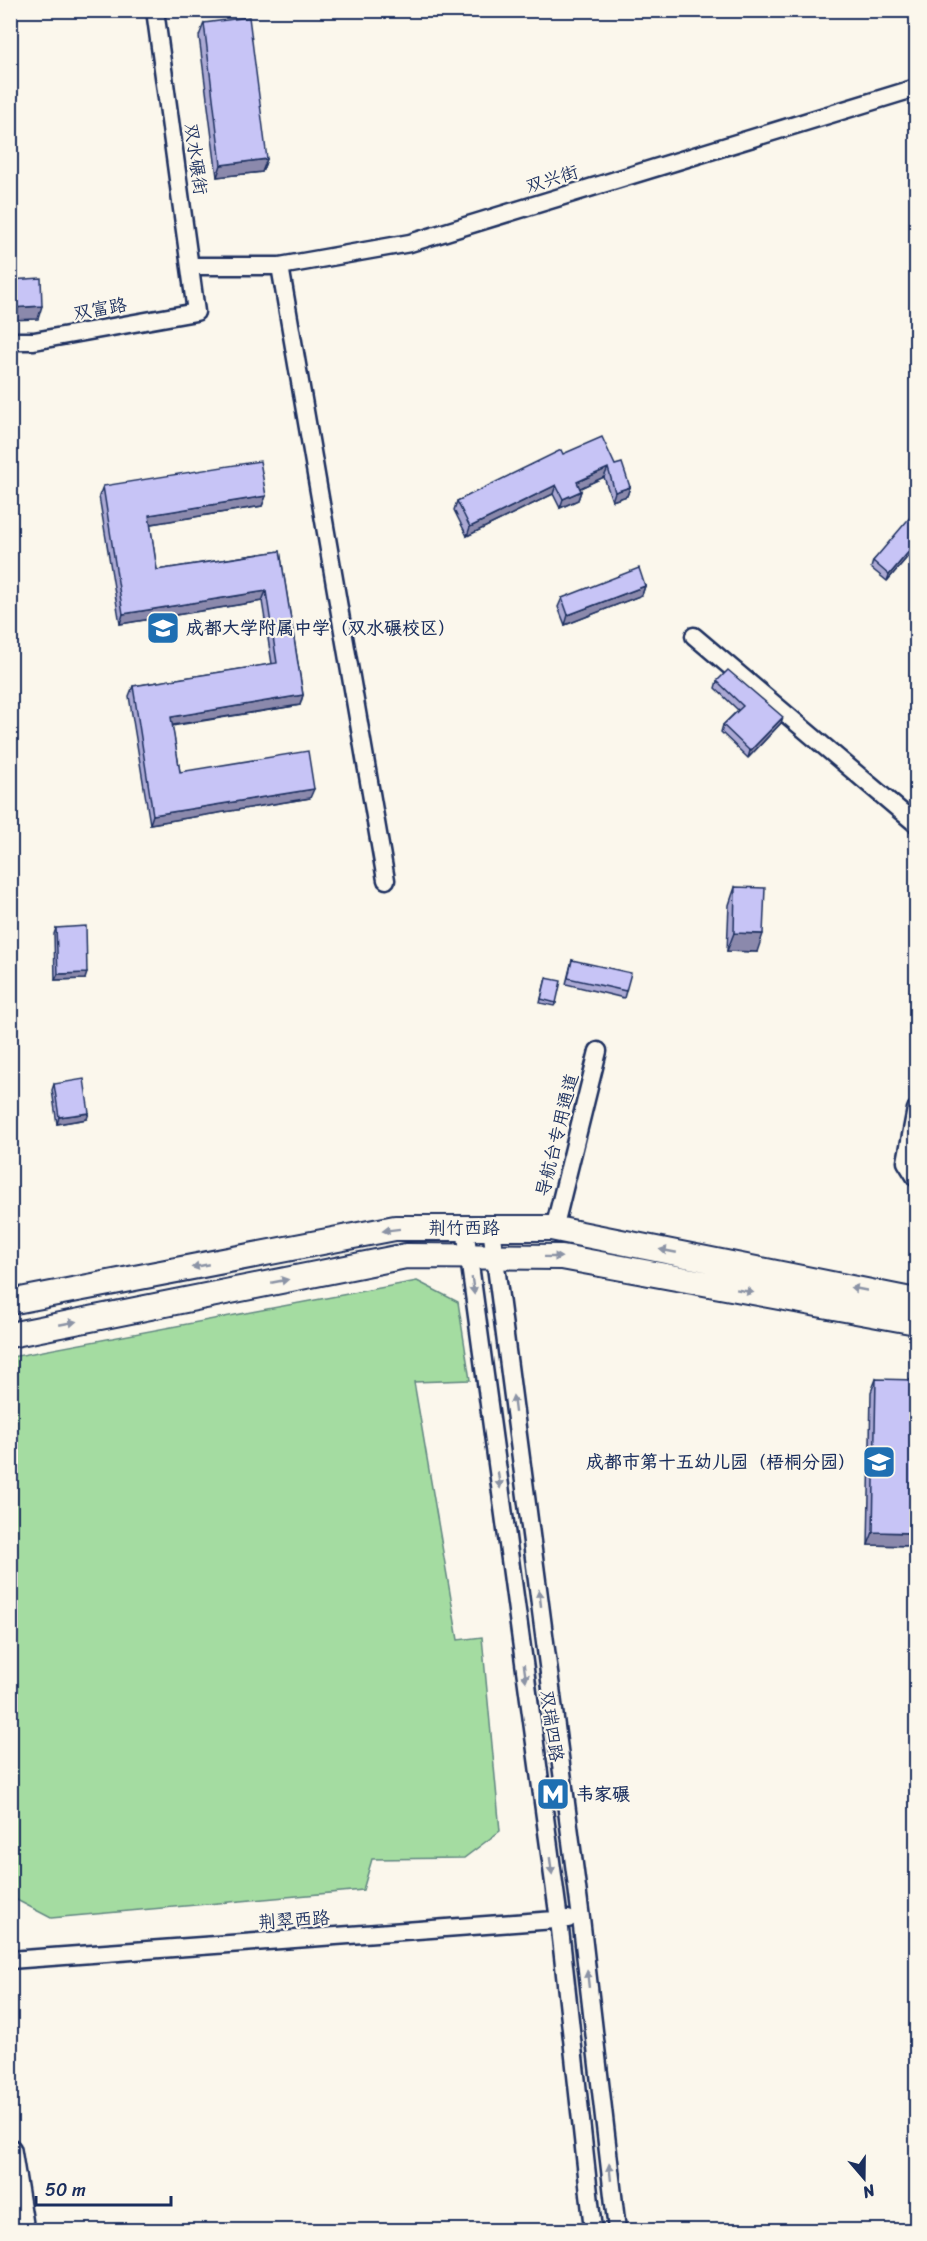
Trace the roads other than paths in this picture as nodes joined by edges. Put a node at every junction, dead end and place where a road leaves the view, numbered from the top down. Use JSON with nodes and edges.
{"nodes":[{"id":1,"x":155,"y":10,"type":"edge"},
{"id":2,"x":916,"y":88,"type":"edge"},
{"id":3,"x":191,"y":266,"type":"junction"},
{"id":4,"x":280,"y":266,"type":"junction"},
{"id":5,"x":196,"y":312,"type":"joint"},
{"id":6,"x":10,"y":341,"type":"edge"},
{"id":7,"x":694,"y":636,"type":"dead end"},
{"id":8,"x":916,"y":824,"type":"edge"},
{"id":9,"x":386,"y":880,"type":"dead end"},
{"id":10,"x":598,"y":1051,"type":"dead end"},
{"id":11,"x":916,"y":1109,"type":"edge"},
{"id":12,"x":916,"y":1178,"type":"edge"},
{"id":13,"x":465,"y":1228,"type":"junction"},
{"id":14,"x":491,"y":1228,"type":"junction"},
{"id":15,"x":554,"y":1229,"type":"junction"},
{"id":16,"x":468,"y":1256,"type":"junction"},
{"id":17,"x":495,"y":1256,"type":"junction"},
{"id":18,"x":916,"y":1301,"type":"edge"},
{"id":19,"x":10,"y":1302,"type":"edge"},
{"id":20,"x":916,"y":1322,"type":"edge"},
{"id":21,"x":10,"y":1335,"type":"edge"},
{"id":22,"x":581,"y":1918,"type":"junction"},
{"id":23,"x":559,"y":1920,"type":"junction"},
{"id":24,"x":10,"y":1960,"type":"edge"},
{"id":25,"x":10,"y":2150,"type":"edge"},
{"id":26,"x":22,"y":2230,"type":"edge"},
{"id":27,"x":593,"y":2230,"type":"edge"},
{"id":28,"x":617,"y":2230,"type":"edge"}],
"edges":[{"from":1,"to":3,"type":"street","name":"双水碾街"},
{"from":2,"to":4,"type":"street","name":"双兴街"},
{"from":3,"to":4,"type":"street","name":"双兴街"},
{"from":3,"to":5,"type":"street","name":"双水碾街"},
{"from":4,"to":9,"type":"street"},
{"from":5,"to":6,"type":"street","name":"双富路"},
{"from":7,"to":8,"type":"street"},
{"from":10,"to":15,"type":"street","name":"导航台专用通道"},
{"from":11,"to":12,"type":"street"},
{"from":13,"to":14,"type":"main road","name":"荆竹西路"},
{"from":13,"to":16,"type":"street","name":"双瑞四路"},
{"from":13,"to":19,"type":"main road","name":"荆竹西路","one_way":true},
{"from":14,"to":15,"type":"main road","name":"荆竹西路"},
{"from":14,"to":17,"type":"street","name":"双瑞四路"},
{"from":18,"to":15,"type":"main road","name":"荆竹西路","one_way":true},
{"from":16,"to":17,"type":"main road","name":"荆竹西路"},
{"from":21,"to":16,"type":"main road","name":"荆竹西路","one_way":true},
{"from":16,"to":23,"type":"street","name":"双瑞四路","one_way":true},
{"from":17,"to":20,"type":"main road","name":"荆竹西路","one_way":true},
{"from":22,"to":17,"type":"street","name":"双瑞四路","one_way":true},
{"from":22,"to":23,"type":"street","name":"荆翠西路"},
{"from":28,"to":22,"type":"street","name":"双瑞四路","one_way":true},
{"from":23,"to":24,"type":"street","name":"荆翠西路"},
{"from":23,"to":27,"type":"street","name":"双瑞四路"},
{"from":25,"to":26,"type":"street"}]}
